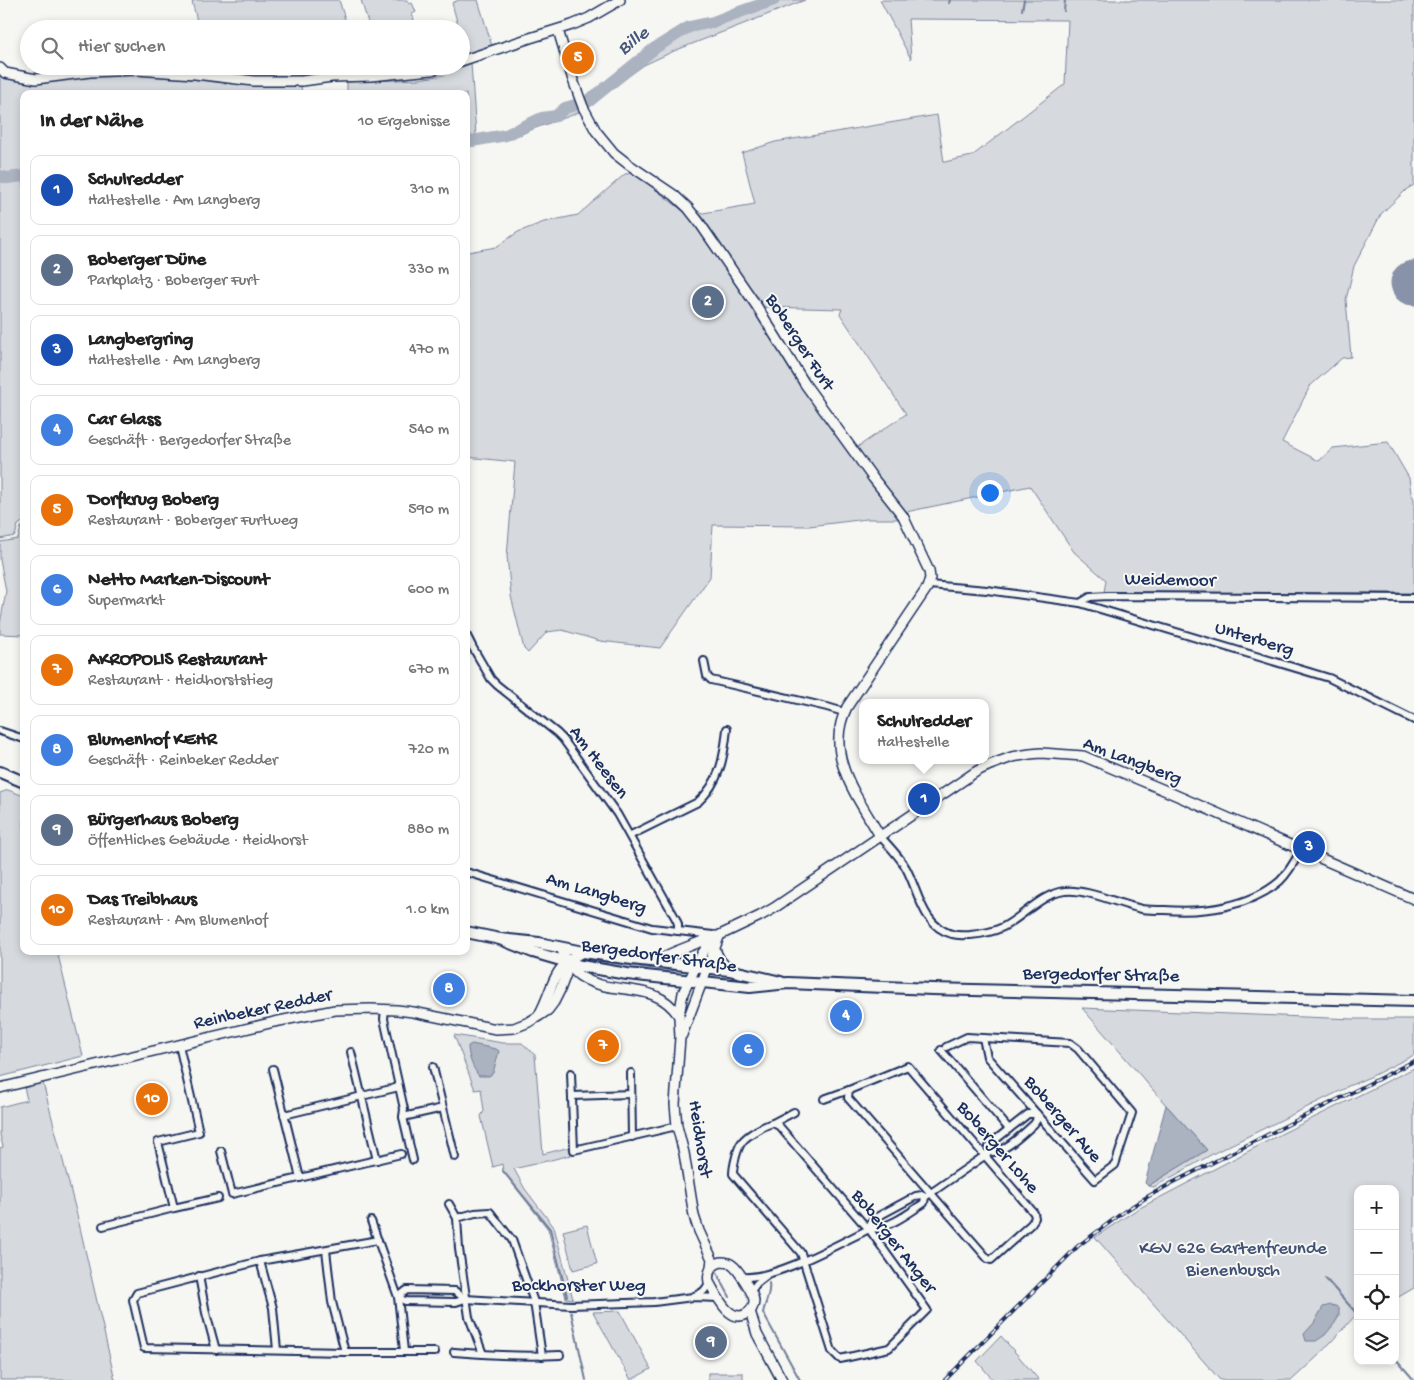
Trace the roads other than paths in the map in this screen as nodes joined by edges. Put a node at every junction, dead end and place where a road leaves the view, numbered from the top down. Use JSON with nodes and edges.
{"nodes":[{"id":1,"x":620,"y":0,"type":"edge"},
{"id":2,"x":558,"y":30,"type":"junction"},
{"id":3,"x":470,"y":58,"type":"edge"},
{"id":4,"x":0,"y":68,"type":"edge"},
{"id":5,"x":67,"y":75,"type":"edge"},
{"id":6,"x":207,"y":75,"type":"edge"},
{"id":7,"x":380,"y":75,"type":"edge"},
{"id":8,"x":929,"y":585,"type":"junction"},
{"id":9,"x":1414,"y":598,"type":"edge"},
{"id":10,"x":1080,"y":603,"type":"junction"},
{"id":11,"x":470,"y":650,"type":"edge"},
{"id":12,"x":704,"y":660,"type":"dead end"},
{"id":13,"x":844,"y":712,"type":"junction"},
{"id":14,"x":1414,"y":720,"type":"edge"},
{"id":15,"x":727,"y":729,"type":"dead end"},
{"id":16,"x":0,"y":731,"type":"edge"},
{"id":17,"x":20,"y":737,"type":"edge"},
{"id":18,"x":0,"y":772,"type":"edge"},
{"id":19,"x":20,"y":780,"type":"edge"},
{"id":20,"x":631,"y":836,"type":"junction"},
{"id":21,"x":880,"y":836,"type":"junction"},
{"id":22,"x":1301,"y":850,"type":"junction"},
{"id":23,"x":470,"y":873,"type":"edge"},
{"id":24,"x":1414,"y":899,"type":"edge"},
{"id":25,"x":678,"y":931,"type":"junction"},
{"id":26,"x":470,"y":933,"type":"edge"},
{"id":27,"x":720,"y":935,"type":"junction"},
{"id":28,"x":500,"y":939,"type":"junction"},
{"id":29,"x":561,"y":948,"type":"junction"},
{"id":30,"x":714,"y":948,"type":"junction"},
{"id":31,"x":583,"y":952,"type":"junction"},
{"id":32,"x":654,"y":961,"type":"junction"},
{"id":33,"x":567,"y":962,"type":"junction"},
{"id":34,"x":696,"y":966,"type":"junction"},
{"id":35,"x":707,"y":968,"type":"junction"},
{"id":36,"x":729,"y":970,"type":"junction"},
{"id":37,"x":689,"y":981,"type":"junction"},
{"id":38,"x":701,"y":982,"type":"junction"},
{"id":39,"x":788,"y":983,"type":"junction"},
{"id":40,"x":1414,"y":1001,"type":"edge"},
{"id":41,"x":385,"y":1009,"type":"junction"},
{"id":42,"x":679,"y":1016,"type":"junction"},
{"id":43,"x":680,"y":1038,"type":"junction"},
{"id":44,"x":983,"y":1038,"type":"junction"},
{"id":45,"x":179,"y":1045,"type":"junction"},
{"id":46,"x":351,"y":1052,"type":"dead end"},
{"id":47,"x":433,"y":1067,"type":"dead end"},
{"id":48,"x":273,"y":1069,"type":"dead end"},
{"id":49,"x":571,"y":1073,"type":"dead end"},
{"id":50,"x":631,"y":1073,"type":"dead end"},
{"id":51,"x":399,"y":1087,"type":"junction"},
{"id":52,"x":0,"y":1088,"type":"edge"},
{"id":53,"x":849,"y":1090,"type":"junction"},
{"id":54,"x":631,"y":1094,"type":"junction"},
{"id":55,"x":361,"y":1096,"type":"junction"},
{"id":56,"x":572,"y":1096,"type":"junction"},
{"id":57,"x":824,"y":1099,"type":"dead end"},
{"id":58,"x":443,"y":1108,"type":"junction"},
{"id":59,"x":794,"y":1112,"type":"dead end"},
{"id":60,"x":1037,"y":1114,"type":"junction"},
{"id":61,"x":284,"y":1115,"type":"junction"},
{"id":62,"x":404,"y":1117,"type":"junction"},
{"id":63,"x":773,"y":1123,"type":"junction"},
{"id":64,"x":676,"y":1126,"type":"junction"},
{"id":65,"x":1009,"y":1129,"type":"junction"},
{"id":66,"x":632,"y":1137,"type":"junction"},
{"id":67,"x":221,"y":1151,"type":"dead end"},
{"id":68,"x":401,"y":1154,"type":"dead end"},
{"id":69,"x":987,"y":1155,"type":"junction"},
{"id":70,"x":455,"y":1157,"type":"dead end"},
{"id":71,"x":377,"y":1160,"type":"junction"},
{"id":72,"x":413,"y":1160,"type":"dead end"},
{"id":73,"x":300,"y":1178,"type":"junction"},
{"id":74,"x":928,"y":1196,"type":"junction"},
{"id":75,"x":218,"y":1198,"type":"dead end"},
{"id":76,"x":449,"y":1204,"type":"dead end"},
{"id":77,"x":174,"y":1208,"type":"junction"},
{"id":78,"x":457,"y":1218,"type":"junction"},
{"id":79,"x":371,"y":1221,"type":"dead end"},
{"id":80,"x":103,"y":1226,"type":"dead end"},
{"id":81,"x":869,"y":1229,"type":"junction"},
{"id":82,"x":378,"y":1240,"type":"junction"},
{"id":83,"x":705,"y":1244,"type":"junction"},
{"id":84,"x":326,"y":1250,"type":"junction"},
{"id":85,"x":804,"y":1260,"type":"junction"},
{"id":86,"x":260,"y":1261,"type":"junction"},
{"id":87,"x":725,"y":1262,"type":"junction"},
{"id":88,"x":711,"y":1267,"type":"junction"},
{"id":89,"x":770,"y":1274,"type":"junction"},
{"id":90,"x":199,"y":1276,"type":"junction"},
{"id":91,"x":742,"y":1277,"type":"junction"},
{"id":92,"x":709,"y":1282,"type":"junction"},
{"id":93,"x":751,"y":1290,"type":"junction"},
{"id":94,"x":398,"y":1296,"type":"junction"},
{"id":95,"x":693,"y":1297,"type":"junction"},
{"id":96,"x":719,"y":1298,"type":"junction"},
{"id":97,"x":465,"y":1299,"type":"junction"},
{"id":98,"x":534,"y":1302,"type":"junction"},
{"id":99,"x":750,"y":1311,"type":"junction"},
{"id":100,"x":739,"y":1316,"type":"junction"},
{"id":101,"x":757,"y":1334,"type":"junction"},
{"id":102,"x":216,"y":1350,"type":"junction"},
{"id":103,"x":277,"y":1350,"type":"junction"},
{"id":104,"x":345,"y":1352,"type":"junction"},
{"id":105,"x":404,"y":1352,"type":"junction"},
{"id":106,"x":435,"y":1352,"type":"dead end"},
{"id":107,"x":454,"y":1352,"type":"dead end"},
{"id":108,"x":483,"y":1354,"type":"junction"},
{"id":109,"x":560,"y":1355,"type":"dead end"},
{"id":110,"x":542,"y":1356,"type":"junction"},
{"id":111,"x":782,"y":1380,"type":"edge"}],
"edges":[{"from":1,"to":2,"type":"street"},
{"from":2,"to":3,"type":"street"},
{"from":2,"to":8,"type":"street","name":"Boberger Furt"},
{"from":4,"to":5,"type":"street"},
{"from":6,"to":7,"type":"street"},
{"from":8,"to":10,"type":"street","name":"Weidemoor"},
{"from":8,"to":13,"type":"street"},
{"from":9,"to":10,"type":"street","name":"Weidemoor"},
{"from":10,"to":14,"type":"street","name":"Unterberg"},
{"from":11,"to":20,"type":"street","name":"Am Heesen"},
{"from":12,"to":13,"type":"street"},
{"from":13,"to":21,"type":"street"},
{"from":15,"to":20,"type":"street"},
{"from":16,"to":17,"type":"street"},
{"from":18,"to":19,"type":"main road"},
{"from":20,"to":25,"type":"street","name":"Am Heesen"},
{"from":21,"to":22,"type":"street","name":"Am Langberg"},
{"from":21,"to":22,"type":"street"},
{"from":21,"to":27,"type":"street","name":"Am Langberg"},
{"from":22,"to":24,"type":"street","name":"Am Langberg"},
{"from":23,"to":25,"type":"street","name":"Am Langberg"},
{"from":25,"to":27,"type":"street","name":"Am Langberg"},
{"from":26,"to":28,"type":"main road","name":"Bergedorfer Straße"},
{"from":27,"to":30,"type":"street"},
{"from":27,"to":32,"type":"street"},
{"from":27,"to":34,"type":"street","name":"Am Langberg"},
{"from":28,"to":29,"type":"main road","name":"Bergedorfer Straße"},
{"from":28,"to":33,"type":"main road","name":"Bergedorfer Straße"},
{"from":29,"to":31,"type":"main road","name":"Bergedorfer Straße"},
{"from":29,"to":33,"type":"street"},
{"from":30,"to":35,"type":"street"},
{"from":30,"to":36,"type":"street"},
{"from":31,"to":32,"type":"main road","name":"Bergedorfer Straße"},
{"from":31,"to":33,"type":"street","name":"Reinbeker Redder"},
{"from":32,"to":34,"type":"main road","name":"Bergedorfer Straße"},
{"from":33,"to":37,"type":"main road","name":"Bergedorfer Straße"},
{"from":33,"to":41,"type":"street","name":"Reinbeker Redder"},
{"from":33,"to":42,"type":"street"},
{"from":34,"to":35,"type":"main road","name":"Bergedorfer Straße"},
{"from":34,"to":37,"type":"street","name":"Heidhorst"},
{"from":35,"to":36,"type":"main road","name":"Bergedorfer Straße"},
{"from":35,"to":38,"type":"street"},
{"from":36,"to":39,"type":"main road","name":"Bergedorfer Straße"},
{"from":37,"to":38,"type":"main road","name":"Bergedorfer Straße"},
{"from":37,"to":42,"type":"street","name":"Heidhorst"},
{"from":38,"to":39,"type":"main road","name":"Bergedorfer Straße"},
{"from":38,"to":43,"type":"street","name":"Heidhorst"},
{"from":39,"to":40,"type":"main road","name":"Bergedorfer Straße"},
{"from":41,"to":45,"type":"street","name":"Reinbeker Redder"},
{"from":41,"to":51,"type":"street"},
{"from":42,"to":43,"type":"street","name":"Heidhorst"},
{"from":43,"to":64,"type":"street","name":"Heidhorst"},
{"from":44,"to":60,"type":"street","name":"Boberger Aue"},
{"from":44,"to":60,"type":"street","name":"Boberger Aue"},
{"from":44,"to":65,"type":"street","name":"Boberger Aue"},
{"from":45,"to":52,"type":"street","name":"Reinbeker Redder"},
{"from":45,"to":77,"type":"street"},
{"from":46,"to":55,"type":"street"},
{"from":47,"to":58,"type":"street"},
{"from":48,"to":61,"type":"street"},
{"from":49,"to":56,"type":"street"},
{"from":50,"to":54,"type":"street"},
{"from":51,"to":55,"type":"street"},
{"from":51,"to":62,"type":"street"},
{"from":53,"to":57,"type":"street","name":"Boberger Lohe"},
{"from":53,"to":69,"type":"street","name":"Boberger Lohe"},
{"from":53,"to":74,"type":"street","name":"Boberger Lohe"},
{"from":54,"to":56,"type":"street"},
{"from":54,"to":66,"type":"street"},
{"from":55,"to":61,"type":"street"},
{"from":55,"to":71,"type":"street"},
{"from":56,"to":66,"type":"street"},
{"from":58,"to":62,"type":"street"},
{"from":58,"to":70,"type":"street"},
{"from":59,"to":63,"type":"street","name":"Boberger Anger"},
{"from":60,"to":65,"type":"street"},
{"from":60,"to":69,"type":"street"},
{"from":61,"to":73,"type":"street"},
{"from":62,"to":72,"type":"street"},
{"from":63,"to":81,"type":"street","name":"Boberger Anger"},
{"from":63,"to":85,"type":"street","name":"Boberger Anger"},
{"from":64,"to":66,"type":"street"},
{"from":64,"to":83,"type":"street","name":"Heidhorst"},
{"from":65,"to":69,"type":"street"},
{"from":67,"to":73,"type":"street"},
{"from":68,"to":71,"type":"street"},
{"from":69,"to":74,"type":"street"},
{"from":69,"to":74,"type":"street","name":"Boberger Lohe"},
{"from":71,"to":73,"type":"street"},
{"from":74,"to":81,"type":"street"},
{"from":74,"to":81,"type":"street"},
{"from":75,"to":77,"type":"street"},
{"from":76,"to":78,"type":"street"},
{"from":77,"to":80,"type":"street"},
{"from":78,"to":97,"type":"street"},
{"from":78,"to":98,"type":"street"},
{"from":79,"to":82,"type":"street"},
{"from":81,"to":85,"type":"street"},
{"from":81,"to":85,"type":"street","name":"Boberger Anger"},
{"from":82,"to":84,"type":"street"},
{"from":82,"to":94,"type":"street"},
{"from":83,"to":87,"type":"street","name":"Heidhorst"},
{"from":83,"to":88,"type":"street","name":"Heidhorst"},
{"from":84,"to":86,"type":"street"},
{"from":84,"to":104,"type":"street"},
{"from":85,"to":89,"type":"street"},
{"from":86,"to":90,"type":"street"},
{"from":86,"to":103,"type":"street"},
{"from":87,"to":88,"type":"street"},
{"from":87,"to":91,"type":"street","name":"Heidhorst"},
{"from":88,"to":92,"type":"street","name":"Heidhorst"},
{"from":89,"to":91,"type":"street"},
{"from":89,"to":93,"type":"street"},
{"from":90,"to":102,"type":"street"},
{"from":90,"to":102,"type":"street"},
{"from":91,"to":93,"type":"street","name":"Heidhorst"},
{"from":92,"to":95,"type":"street"},
{"from":92,"to":96,"type":"street"},
{"from":93,"to":99,"type":"street"},
{"from":94,"to":97,"type":"street","name":"Bockhorster Weg"},
{"from":94,"to":97,"type":"street","name":"Bockhorster Weg"},
{"from":94,"to":105,"type":"street"},
{"from":95,"to":96,"type":"street","name":"Bockhorster Weg"},
{"from":95,"to":98,"type":"street","name":"Bockhorster Weg"},
{"from":96,"to":100,"type":"street"},
{"from":97,"to":98,"type":"street","name":"Bockhorster Weg"},
{"from":97,"to":108,"type":"street"},
{"from":98,"to":110,"type":"street"},
{"from":99,"to":100,"type":"street"},
{"from":99,"to":101,"type":"street"},
{"from":100,"to":101,"type":"street"},
{"from":101,"to":111,"type":"street"},
{"from":102,"to":103,"type":"street"},
{"from":103,"to":104,"type":"street"},
{"from":104,"to":105,"type":"street"},
{"from":105,"to":106,"type":"street"},
{"from":107,"to":108,"type":"street"},
{"from":108,"to":110,"type":"street"},
{"from":109,"to":110,"type":"street"}]}
